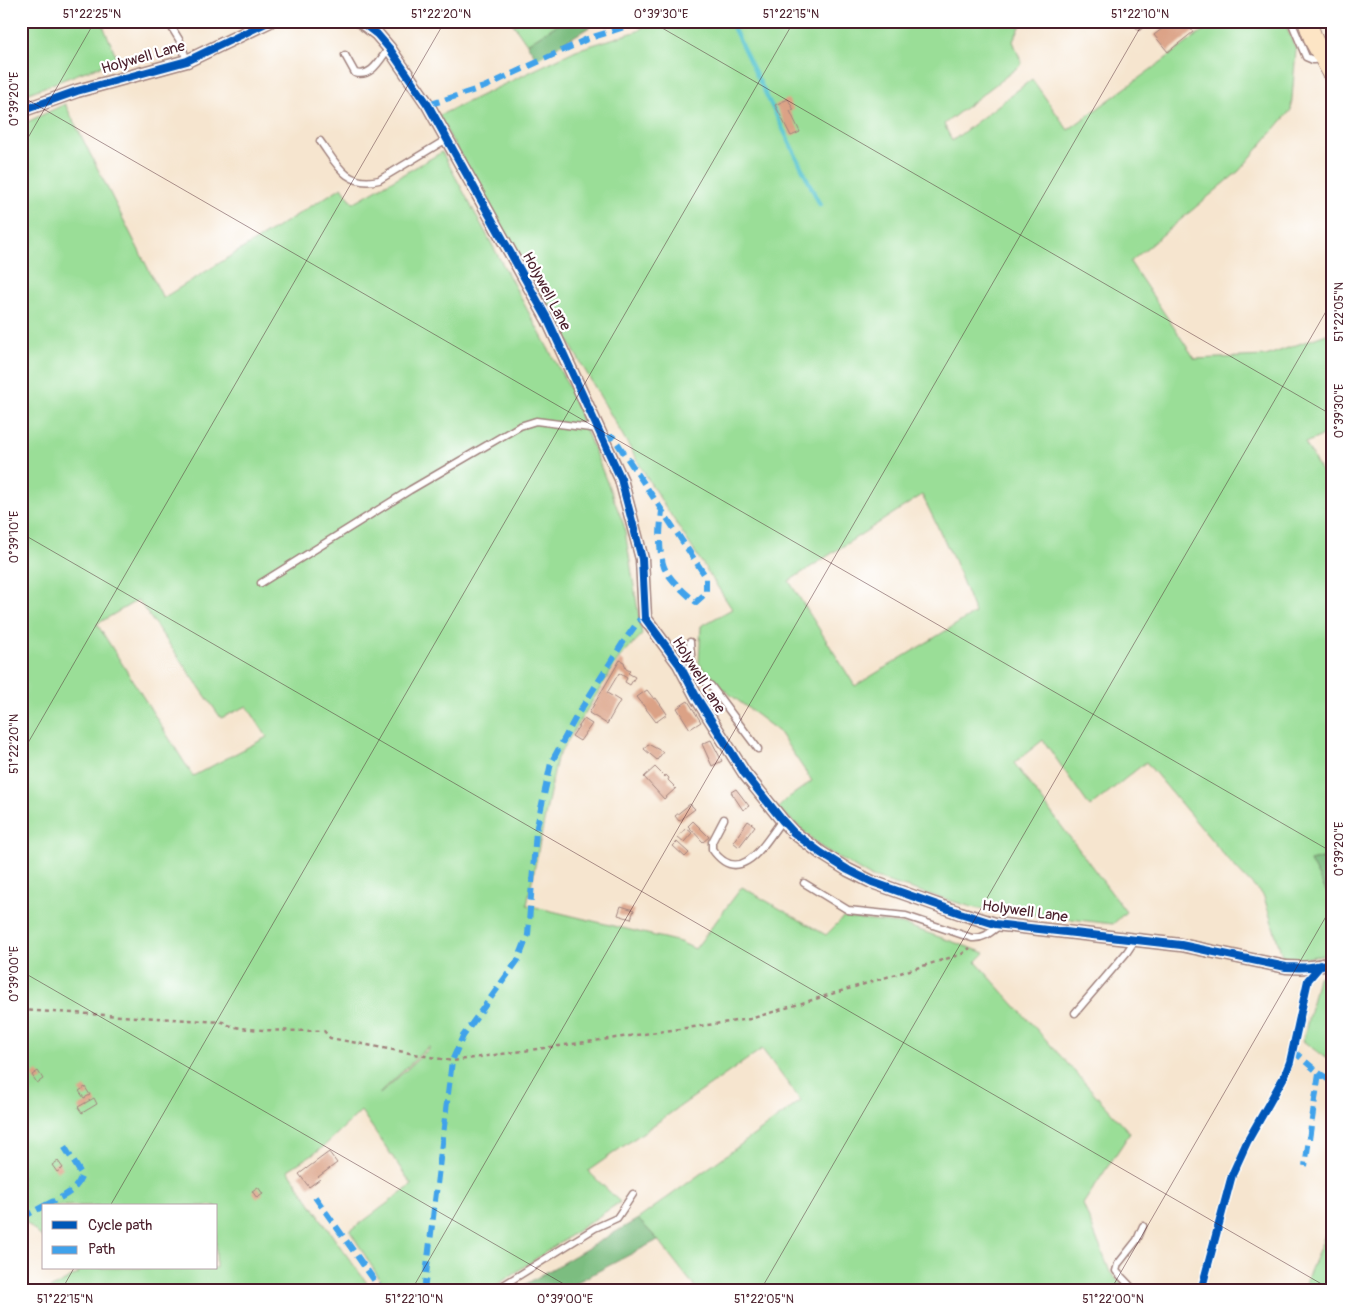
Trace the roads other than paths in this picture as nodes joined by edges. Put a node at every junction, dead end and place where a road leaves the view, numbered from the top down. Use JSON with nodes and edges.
{"nodes":[{"id":1,"x":270,"y":21,"type":"edge"},
{"id":2,"x":360,"y":21,"type":"edge"},
{"id":3,"x":1290,"y":21,"type":"edge"},
{"id":4,"x":1307,"y":21,"type":"edge"},
{"id":5,"x":169,"y":24,"type":"dead end"},
{"id":6,"x":388,"y":48,"type":"junction"},
{"id":7,"x":345,"y":55,"type":"dead end"},
{"id":8,"x":187,"y":61,"type":"junction"},
{"id":9,"x":1328,"y":66,"type":"edge"},
{"id":10,"x":21,"y":111,"type":"edge"},
{"id":11,"x":447,"y":139,"type":"junction"},
{"id":12,"x":320,"y":140,"type":"dead end"},
{"id":13,"x":598,"y":429,"type":"junction"},
{"id":14,"x":261,"y":583,"type":"dead end"},
{"id":15,"x":690,"y":642,"type":"dead end"},
{"id":16,"x":701,"y":679,"type":"junction"},
{"id":17,"x":697,"y":698,"type":"junction"},
{"id":18,"x":758,"y":750,"type":"dead end"},
{"id":19,"x":724,"y":819,"type":"dead end"},
{"id":20,"x":782,"y":820,"type":"junction"},
{"id":21,"x":804,"y":883,"type":"dead end"},
{"id":22,"x":1001,"y":924,"type":"junction"},
{"id":23,"x":1134,"y":940,"type":"junction"},
{"id":24,"x":1332,"y":962,"type":"edge"},
{"id":25,"x":1075,"y":1012,"type":"dead end"},
{"id":26,"x":633,"y":1194,"type":"dead end"},
{"id":27,"x":1143,"y":1226,"type":"dead end"},
{"id":28,"x":494,"y":1291,"type":"edge"},
{"id":29,"x":1135,"y":1291,"type":"edge"}],
"edges":[{"from":1,"to":8,"type":"street","name":"Holywell Lane"},
{"from":2,"to":6,"type":"street","name":"Holywell Lane"},
{"from":3,"to":9,"type":"lane"},
{"from":4,"to":9,"type":"street"},
{"from":5,"to":8,"type":"lane"},
{"from":6,"to":7,"type":"lane"},
{"from":6,"to":11,"type":"street","name":"Holywell Lane"},
{"from":8,"to":10,"type":"street","name":"Holywell Lane"},
{"from":11,"to":12,"type":"lane"},
{"from":11,"to":13,"type":"street","name":"Holywell Lane"},
{"from":13,"to":14,"type":"lane"},
{"from":13,"to":17,"type":"street","name":"Holywell Lane"},
{"from":15,"to":16,"type":"lane"},
{"from":16,"to":17,"type":"lane"},
{"from":16,"to":18,"type":"lane"},
{"from":17,"to":20,"type":"street","name":"Holywell Lane"},
{"from":19,"to":20,"type":"lane"},
{"from":20,"to":22,"type":"street","name":"Holywell Lane"},
{"from":21,"to":22,"type":"lane"},
{"from":22,"to":23,"type":"street","name":"Holywell Lane"},
{"from":23,"to":24,"type":"street","name":"Holywell Lane"},
{"from":23,"to":25,"type":"lane"},
{"from":26,"to":28,"type":"lane"},
{"from":27,"to":29,"type":"lane"}]}
